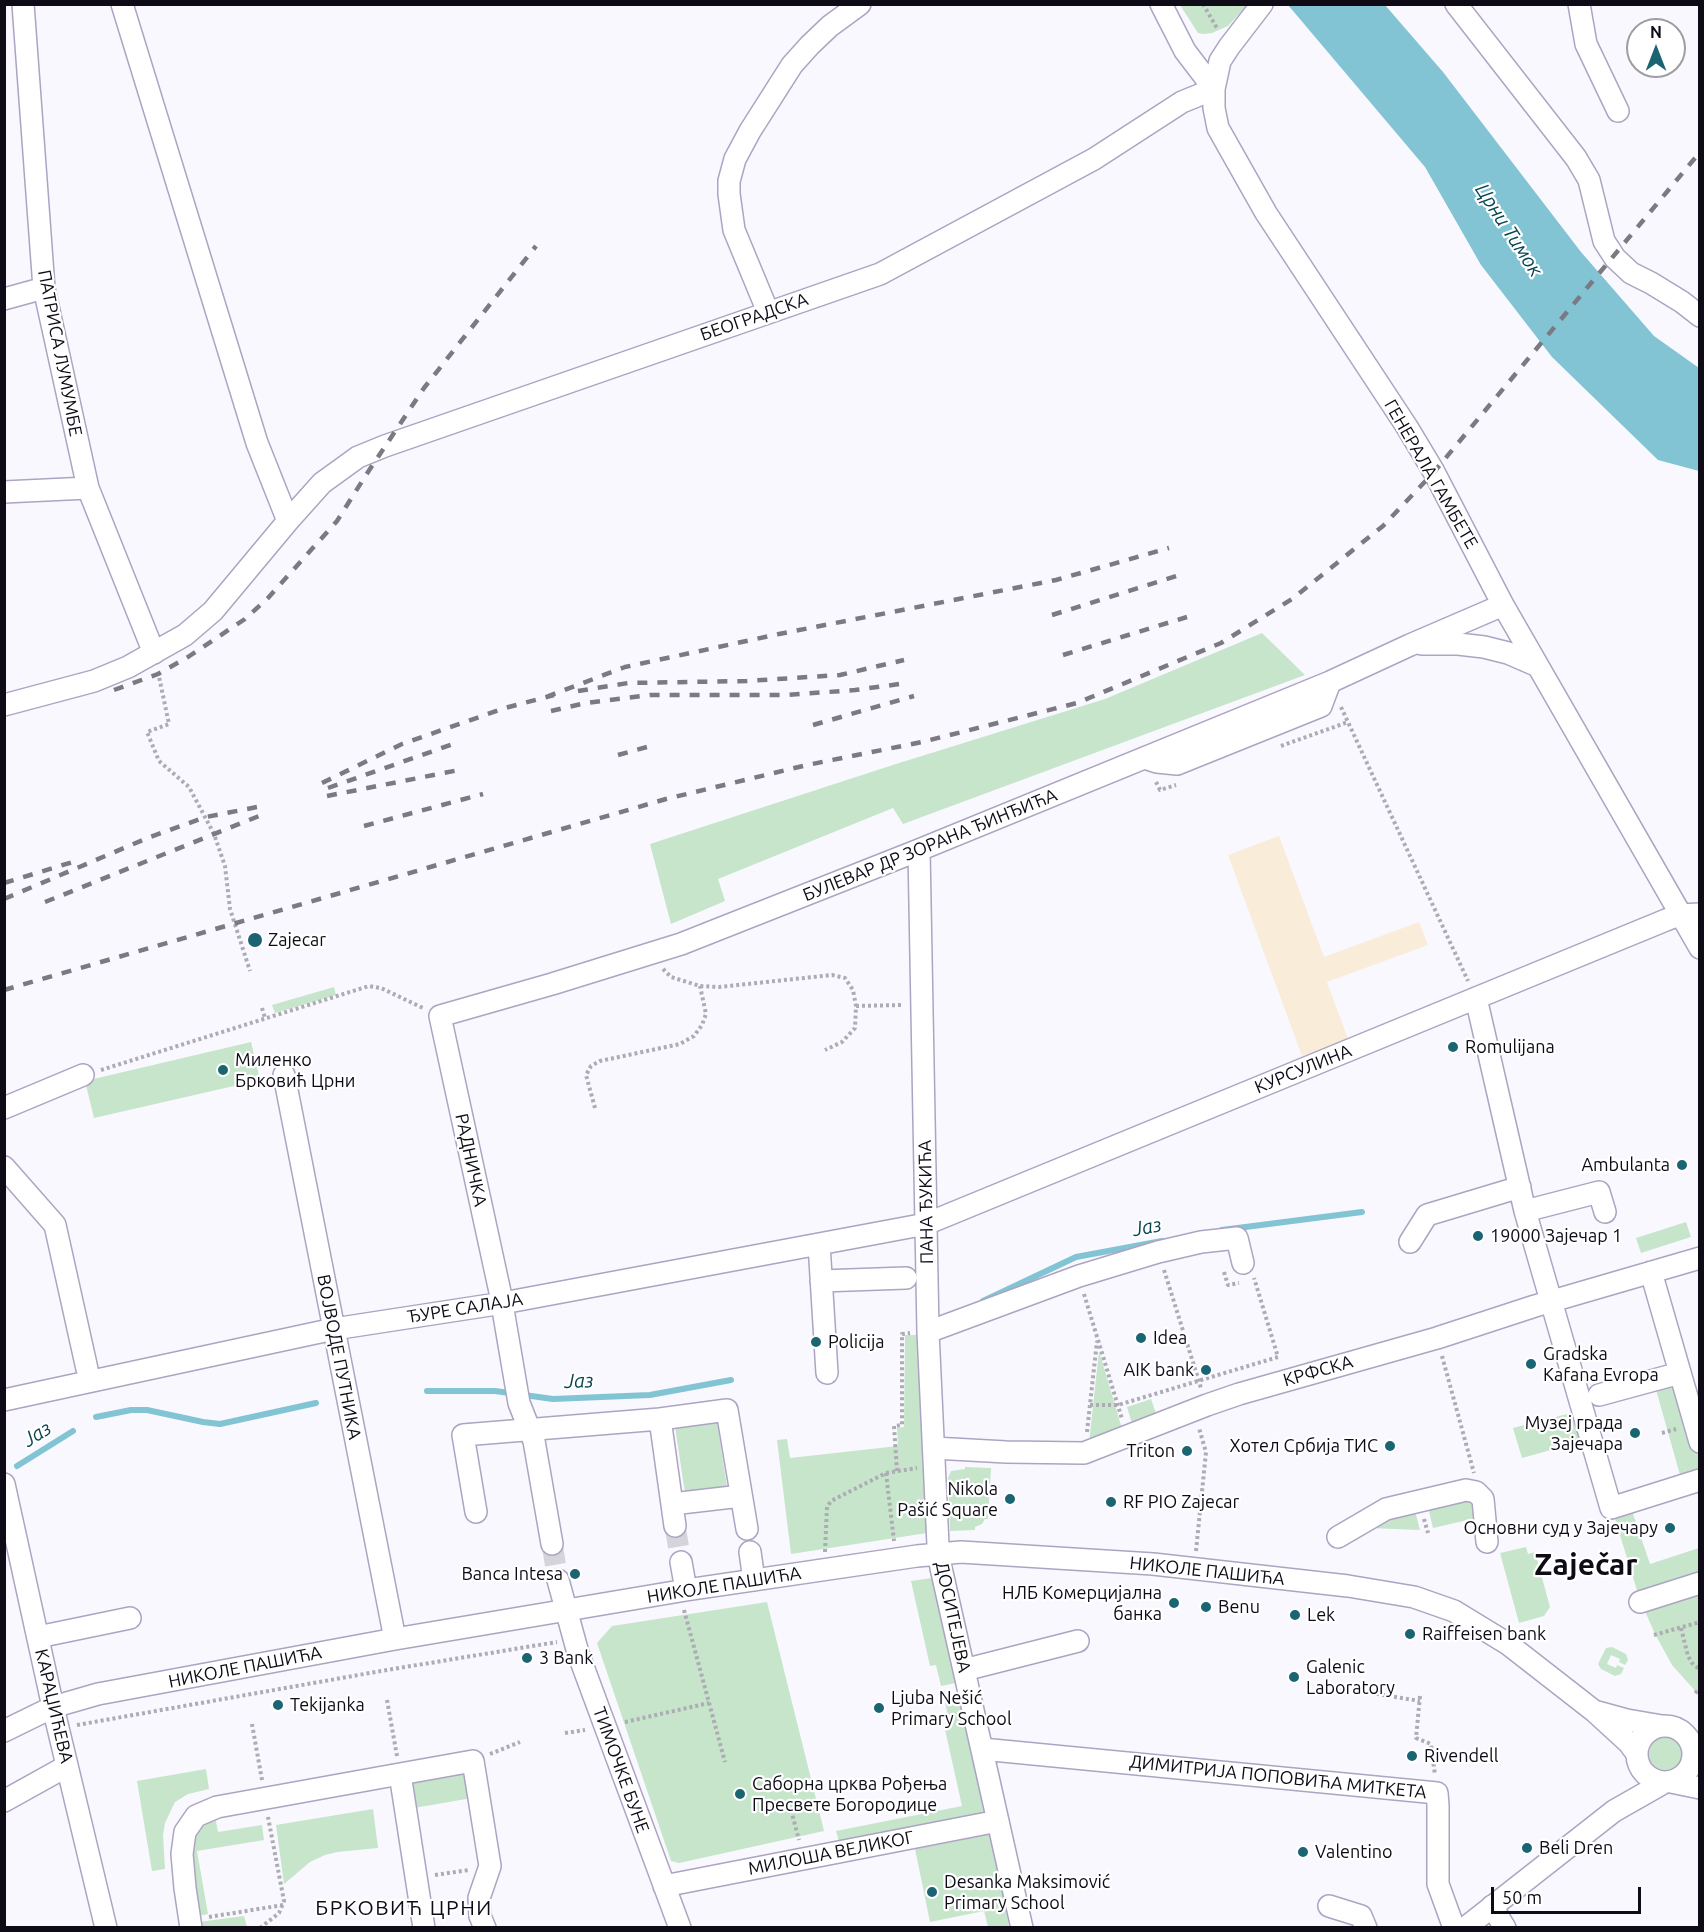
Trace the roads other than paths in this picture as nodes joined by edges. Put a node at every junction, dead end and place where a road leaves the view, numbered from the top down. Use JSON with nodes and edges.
{"nodes":[{"id":1,"x":23,"y":4,"type":"edge"},
{"id":2,"x":122,"y":4,"type":"edge"},
{"id":3,"x":860,"y":4,"type":"edge"},
{"id":4,"x":1161,"y":4,"type":"edge"},
{"id":5,"x":1456,"y":4,"type":"edge"},
{"id":6,"x":1579,"y":4,"type":"edge"},
{"id":7,"x":1256,"y":11,"type":"edge"},
{"id":8,"x":1214,"y":88,"type":"junction"},
{"id":9,"x":1618,"y":111,"type":"dead end"},
{"id":10,"x":44,"y":288,"type":"junction"},
{"id":11,"x":4,"y":299,"type":"edge"},
{"id":12,"x":768,"y":312,"type":"junction"},
{"id":13,"x":1700,"y":316,"type":"edge"},
{"id":14,"x":88,"y":488,"type":"junction"},
{"id":15,"x":4,"y":492,"type":"edge"},
{"id":16,"x":288,"y":520,"type":"junction"},
{"id":17,"x":1503,"y":605,"type":"junction"},
{"id":18,"x":1410,"y":645,"type":"junction"},
{"id":19,"x":154,"y":653,"type":"junction"},
{"id":20,"x":1538,"y":666,"type":"junction"},
{"id":21,"x":4,"y":705,"type":"edge"},
{"id":22,"x":919,"y":850,"type":"junction"},
{"id":23,"x":1689,"y":915,"type":"edge"},
{"id":24,"x":1700,"y":948,"type":"edge"},
{"id":25,"x":1476,"y":998,"type":"junction"},
{"id":26,"x":440,"y":1016,"type":"joint"},
{"id":27,"x":83,"y":1075,"type":"road end"},
{"id":28,"x":284,"y":1075,"type":"dead end"},
{"id":29,"x":4,"y":1108,"type":"edge"},
{"id":30,"x":4,"y":1167,"type":"edge"},
{"id":31,"x":1520,"y":1187,"type":"junction"},
{"id":32,"x":1526,"y":1211,"type":"junction"},
{"id":33,"x":1605,"y":1212,"type":"dead end"},
{"id":34,"x":926,"y":1224,"type":"junction"},
{"id":35,"x":1410,"y":1242,"type":"dead end"},
{"id":36,"x":819,"y":1244,"type":"junction"},
{"id":37,"x":1700,"y":1258,"type":"edge"},
{"id":38,"x":1244,"y":1263,"type":"dead end"},
{"id":39,"x":1651,"y":1272,"type":"junction"},
{"id":40,"x":906,"y":1278,"type":"dead end"},
{"id":41,"x":821,"y":1281,"type":"junction"},
{"id":42,"x":1551,"y":1302,"type":"junction"},
{"id":43,"x":502,"y":1303,"type":"junction"},
{"id":44,"x":334,"y":1329,"type":"junction"},
{"id":45,"x":928,"y":1332,"type":"junction"},
{"id":46,"x":87,"y":1369,"type":"dead end"},
{"id":47,"x":827,"y":1373,"type":"dead end"},
{"id":48,"x":1680,"y":1373,"type":"junction"},
{"id":49,"x":1599,"y":1395,"type":"dead end"},
{"id":50,"x":4,"y":1400,"type":"edge"},
{"id":51,"x":660,"y":1419,"type":"junction"},
{"id":52,"x":530,"y":1429,"type":"junction"},
{"id":53,"x":1700,"y":1442,"type":"edge"},
{"id":54,"x":934,"y":1457,"type":"junction"},
{"id":55,"x":1700,"y":1480,"type":"edge"},
{"id":56,"x":4,"y":1484,"type":"edge"},
{"id":57,"x":741,"y":1496,"type":"junction"},
{"id":58,"x":672,"y":1504,"type":"junction"},
{"id":59,"x":476,"y":1512,"type":"dead end"},
{"id":60,"x":675,"y":1526,"type":"tunnel mouth"},
{"id":61,"x":747,"y":1529,"type":"dead end"},
{"id":62,"x":1338,"y":1537,"type":"dead end"},
{"id":63,"x":1487,"y":1542,"type":"dead end"},
{"id":64,"x":552,"y":1544,"type":"tunnel mouth"},
{"id":65,"x":750,"y":1552,"type":"dead end"},
{"id":66,"x":939,"y":1553,"type":"junction"},
{"id":67,"x":681,"y":1562,"type":"tunnel mouth"},
{"id":68,"x":558,"y":1580,"type":"tunnel mouth"},
{"id":69,"x":754,"y":1580,"type":"junction"},
{"id":70,"x":1700,"y":1583,"type":"edge"},
{"id":71,"x":682,"y":1591,"type":"junction"},
{"id":72,"x":1640,"y":1602,"type":"dead end"},
{"id":73,"x":566,"y":1610,"type":"junction"},
{"id":74,"x":130,"y":1618,"type":"dead end"},
{"id":75,"x":38,"y":1637,"type":"junction"},
{"id":76,"x":395,"y":1639,"type":"junction"},
{"id":77,"x":1078,"y":1641,"type":"dead end"},
{"id":78,"x":964,"y":1670,"type":"junction"},
{"id":79,"x":53,"y":1707,"type":"junction"},
{"id":80,"x":1594,"y":1711,"type":"junction"},
{"id":81,"x":1669,"y":1727,"type":"junction"},
{"id":82,"x":1700,"y":1729,"type":"edge"},
{"id":83,"x":4,"y":1731,"type":"edge"},
{"id":84,"x":982,"y":1749,"type":"junction"},
{"id":85,"x":1637,"y":1757,"type":"junction"},
{"id":86,"x":1696,"y":1758,"type":"edge"},
{"id":87,"x":67,"y":1766,"type":"junction"},
{"id":88,"x":400,"y":1774,"type":"junction"},
{"id":89,"x":1668,"y":1782,"type":"junction"},
{"id":90,"x":1700,"y":1788,"type":"edge"},
{"id":91,"x":4,"y":1801,"type":"edge"},
{"id":92,"x":1614,"y":1810,"type":"junction"},
{"id":93,"x":998,"y":1821,"type":"junction"},
{"id":94,"x":664,"y":1886,"type":"junction"},
{"id":95,"x":1329,"y":1906,"type":"dead end"},
{"id":96,"x":1492,"y":1906,"type":"junction"},
{"id":97,"x":191,"y":1924,"type":"edge"},
{"id":98,"x":106,"y":1928,"type":"edge"},
{"id":99,"x":424,"y":1928,"type":"edge"},
{"id":100,"x":485,"y":1928,"type":"edge"},
{"id":101,"x":680,"y":1928,"type":"edge"},
{"id":102,"x":1022,"y":1928,"type":"edge"},
{"id":103,"x":1366,"y":1928,"type":"edge"},
{"id":104,"x":1455,"y":1928,"type":"edge"},
{"id":105,"x":1465,"y":1928,"type":"edge"},
{"id":106,"x":1505,"y":1928,"type":"edge"}],
"edges":[{"from":1,"to":10,"type":"street","name":"ПАТРИСА ЛУМУМБЕ"},
{"from":2,"to":16,"type":"street"},
{"from":3,"to":12,"type":"street"},
{"from":4,"to":8,"type":"street"},
{"from":5,"to":13,"type":"street"},
{"from":6,"to":9,"type":"street"},
{"from":7,"to":8,"type":"street","name":"ГЕНЕРАЛА ГАМБЕТЕ"},
{"from":8,"to":12,"type":"street","name":"БЕОГРАДСКА"},
{"from":8,"to":17,"type":"street","name":"ГЕНЕРАЛА ГАМБЕТЕ"},
{"from":10,"to":11,"type":"street"},
{"from":10,"to":14,"type":"street","name":"ПАТРИСА ЛУМУМБЕ"},
{"from":12,"to":16,"type":"street","name":"БЕОГРАДСКА"},
{"from":14,"to":15,"type":"street"},
{"from":14,"to":19,"type":"street","name":"ПАТРИСА ЛУМУМБЕ"},
{"from":16,"to":19,"type":"street","name":"БЕОГРАДСКА"},
{"from":17,"to":18,"type":"street","name":"БУЛЕВАР ДР ЗОРАНА ЂИНЂИЋА"},
{"from":17,"to":20,"type":"street","name":"ГЕНЕРАЛА ГАМБЕТЕ"},
{"from":18,"to":20,"type":"street","name":"БУЛЕВАР ДР ЗОРАНА ЂИНЂИЋА"},
{"from":18,"to":22,"type":"street","name":"БУЛЕВАР ДР ЗОРАНА ЂИНЂИЋА"},
{"from":19,"to":21,"type":"street","name":"БЕОГРАДСКА"},
{"from":20,"to":23,"type":"street","name":"ГЕНЕРАЛА ГАМБЕТЕ"},
{"from":22,"to":26,"type":"street","name":"БУЛЕВАР ДР ЗОРАНА ЂИНЂИЋА"},
{"from":22,"to":34,"type":"street","name":"ПАНА ЂУКИЋА"},
{"from":23,"to":24,"type":"street","name":"ГЕНЕРАЛА ГАМБЕТЕ"},
{"from":23,"to":25,"type":"street","name":"КУРСУЛИНА"},
{"from":25,"to":31,"type":"street"},
{"from":25,"to":34,"type":"street","name":"КУРСУЛИНА"},
{"from":26,"to":43,"type":"street","name":"РАДНИЧКА"},
{"from":27,"to":29,"type":"street"},
{"from":28,"to":44,"type":"street","name":"ВОЈВОДЕ ПУТНИКА"},
{"from":30,"to":46,"type":"street"},
{"from":31,"to":32,"type":"street"},
{"from":31,"to":35,"type":"street"},
{"from":32,"to":33,"type":"street"},
{"from":32,"to":42,"type":"street"},
{"from":34,"to":36,"type":"street","name":"ЂУРЕ САЛАЈА"},
{"from":34,"to":45,"type":"street","name":"ПАНА ЂУКИЋА"},
{"from":36,"to":41,"type":"street"},
{"from":36,"to":43,"type":"street","name":"ЂУРЕ САЛАЈА"},
{"from":37,"to":39,"type":"street","name":"КРФСКА"},
{"from":38,"to":45,"type":"street"},
{"from":39,"to":42,"type":"street","name":"КРФСКА"},
{"from":39,"to":48,"type":"street"},
{"from":40,"to":41,"type":"street"},
{"from":41,"to":47,"type":"street"},
{"from":42,"to":54,"type":"street","name":"КРФСКА"},
{"from":42,"to":55,"type":"street"},
{"from":43,"to":44,"type":"street","name":"ЂУРЕ САЛАЈА"},
{"from":43,"to":52,"type":"street","name":"РАДНИЧКА"},
{"from":44,"to":50,"type":"street","name":"ЂУРЕ САЛАЈА"},
{"from":44,"to":76,"type":"street","name":"ВОЈВОДЕ ПУТНИКА"},
{"from":45,"to":54,"type":"street","name":"ПАНА ЂУКИЋА"},
{"from":48,"to":49,"type":"street"},
{"from":48,"to":53,"type":"street"},
{"from":51,"to":52,"type":"street"},
{"from":51,"to":57,"type":"street"},
{"from":51,"to":58,"type":"street"},
{"from":52,"to":59,"type":"street"},
{"from":52,"to":64,"type":"street","name":"РАДНИЧКА"},
{"from":54,"to":66,"type":"street","name":"ПАНА ЂУКИЋА"},
{"from":56,"to":75,"type":"street","name":"КАРАЏИЋЕВА"},
{"from":57,"to":58,"type":"street"},
{"from":57,"to":61,"type":"street"},
{"from":58,"to":60,"type":"street"},
{"from":62,"to":63,"type":"street"},
{"from":65,"to":69,"type":"street"},
{"from":66,"to":69,"type":"street","name":"НИКОЛЕ ПАШИЋА"},
{"from":66,"to":78,"type":"street","name":"ДОСИТЕЈЕВА"},
{"from":66,"to":80,"type":"street","name":"НИКОЛЕ ПАШИЋА"},
{"from":67,"to":71,"type":"street"},
{"from":68,"to":73,"type":"street","name":"ТИМОЧКЕ БУНЕ"},
{"from":69,"to":71,"type":"street","name":"НИКОЛЕ ПАШИЋА"},
{"from":70,"to":72,"type":"street"},
{"from":71,"to":73,"type":"street","name":"НИКОЛЕ ПАШИЋА"},
{"from":73,"to":76,"type":"street","name":"НИКОЛЕ ПАШИЋА"},
{"from":73,"to":94,"type":"street","name":"ТИМОЧКЕ БУНЕ"},
{"from":74,"to":75,"type":"street"},
{"from":75,"to":79,"type":"street","name":"КАРАЏИЋЕВА"},
{"from":76,"to":79,"type":"street","name":"НИКОЛЕ ПАШИЋА"},
{"from":77,"to":78,"type":"street"},
{"from":78,"to":84,"type":"street","name":"ДОСИТЕЈЕВА"},
{"from":79,"to":83,"type":"street","name":"НИКОЛЕ ПАШИЋА"},
{"from":79,"to":87,"type":"street","name":"КАРАЏИЋЕВА"},
{"from":80,"to":81,"type":"street"},
{"from":80,"to":85,"type":"street","name":"НИКОЛЕ ПАШИЋА"},
{"from":81,"to":82,"type":"street"},
{"from":81,"to":85,"type":"street"},
{"from":81,"to":86,"type":"street"},
{"from":84,"to":93,"type":"street","name":"ДОСИТЕЈЕВА"},
{"from":84,"to":104,"type":"street","name":"ДИМИТРИЈА ПОПОВИЋА МИТКЕТА"},
{"from":85,"to":89,"type":"street"},
{"from":85,"to":92,"type":"street"},
{"from":86,"to":89,"type":"street"},
{"from":87,"to":91,"type":"street"},
{"from":87,"to":98,"type":"street","name":"КАРАЏИЋЕВА"},
{"from":88,"to":97,"type":"street"},
{"from":88,"to":99,"type":"street"},
{"from":88,"to":100,"type":"street"},
{"from":89,"to":90,"type":"street"},
{"from":89,"to":92,"type":"street"},
{"from":92,"to":96,"type":"street"},
{"from":93,"to":94,"type":"street","name":"МИЛОША ВЕЛИКОГ"},
{"from":93,"to":102,"type":"street","name":"ДОСИТЕЈЕВА"},
{"from":94,"to":101,"type":"street","name":"ТИМОЧКЕ БУНЕ"},
{"from":95,"to":103,"type":"street"},
{"from":96,"to":105,"type":"street"},
{"from":96,"to":106,"type":"street"}]}
